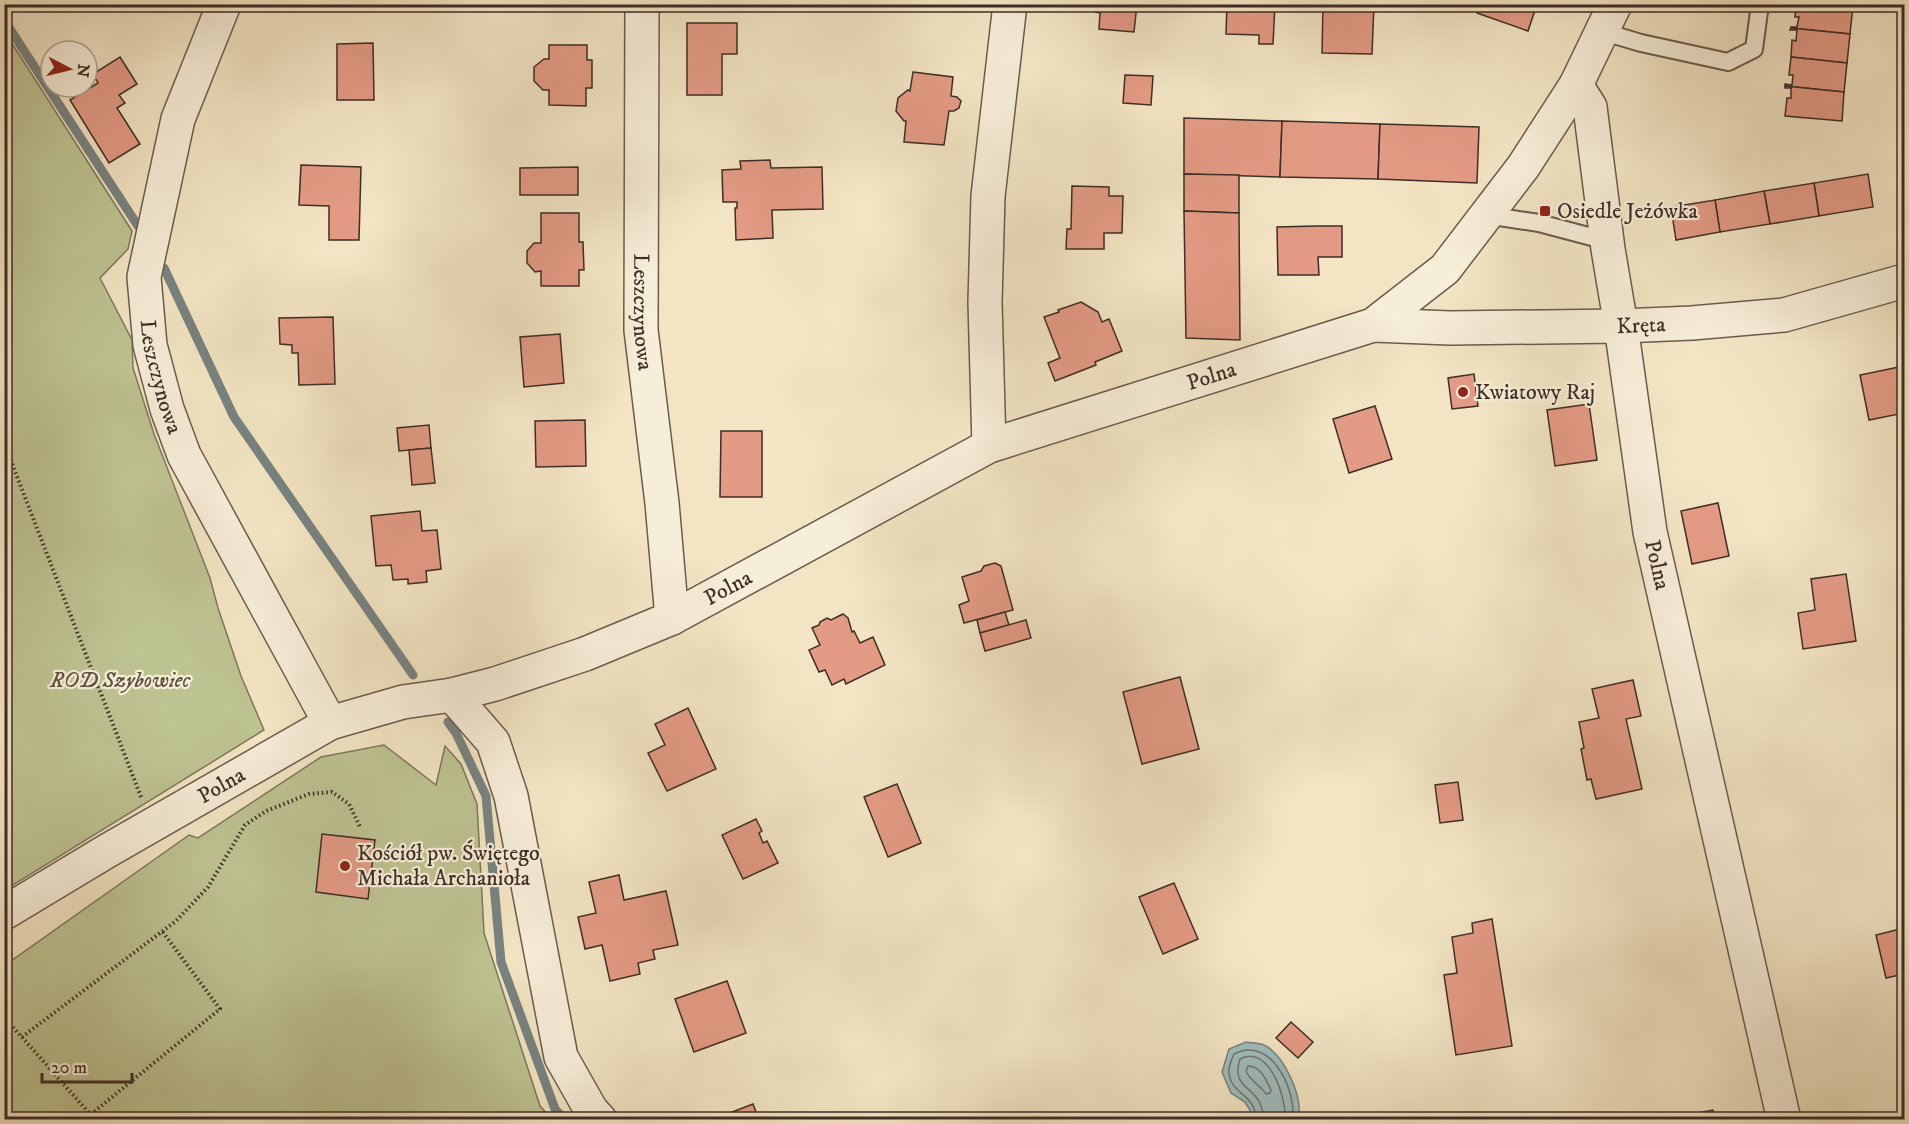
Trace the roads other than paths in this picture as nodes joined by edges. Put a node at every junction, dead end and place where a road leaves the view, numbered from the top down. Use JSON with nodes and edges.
{"nodes":[{"id":1,"x":224,"y":4,"type":"edge"},
{"id":2,"x":642,"y":4,"type":"edge"},
{"id":3,"x":1011,"y":4,"type":"edge"},
{"id":4,"x":1760,"y":4,"type":"edge"},
{"id":5,"x":1610,"y":18,"type":"edge"},
{"id":6,"x":1576,"y":85,"type":"junction"},
{"id":7,"x":1486,"y":215,"type":"junction"},
{"id":8,"x":1607,"y":242,"type":"junction"},
{"id":9,"x":1905,"y":281,"type":"edge"},
{"id":10,"x":1373,"y":326,"type":"junction"},
{"id":11,"x":1621,"y":326,"type":"junction"},
{"id":12,"x":989,"y":446,"type":"junction"},
{"id":13,"x":672,"y":618,"type":"junction"},
{"id":14,"x":452,"y":695,"type":"junction"},
{"id":15,"x":330,"y":723,"type":"junction"},
{"id":16,"x":4,"y":913,"type":"edge"},
{"id":17,"x":600,"y":1119,"type":"edge"},
{"id":18,"x":1784,"y":1119,"type":"edge"}],
"edges":[{"from":1,"to":15,"type":"street","name":"Leszczynowa"},
{"from":2,"to":13,"type":"street","name":"Leszczynowa"},
{"from":3,"to":12,"type":"street"},
{"from":4,"to":5,"type":"lane"},
{"from":5,"to":6,"type":"street","name":"Polna"},
{"from":6,"to":7,"type":"street","name":"Polna"},
{"from":6,"to":8,"type":"street","name":"Polna"},
{"from":7,"to":8,"type":"lane"},
{"from":7,"to":10,"type":"street","name":"Polna"},
{"from":8,"to":11,"type":"street","name":"Polna"},
{"from":9,"to":11,"type":"street","name":"Kręta"},
{"from":10,"to":11,"type":"street","name":"Kręta"},
{"from":10,"to":12,"type":"street","name":"Polna"},
{"from":11,"to":18,"type":"street","name":"Polna"},
{"from":12,"to":13,"type":"street","name":"Polna"},
{"from":13,"to":14,"type":"street","name":"Polna"},
{"from":14,"to":15,"type":"street","name":"Polna"},
{"from":14,"to":17,"type":"street"},
{"from":15,"to":16,"type":"street","name":"Polna"}]}
